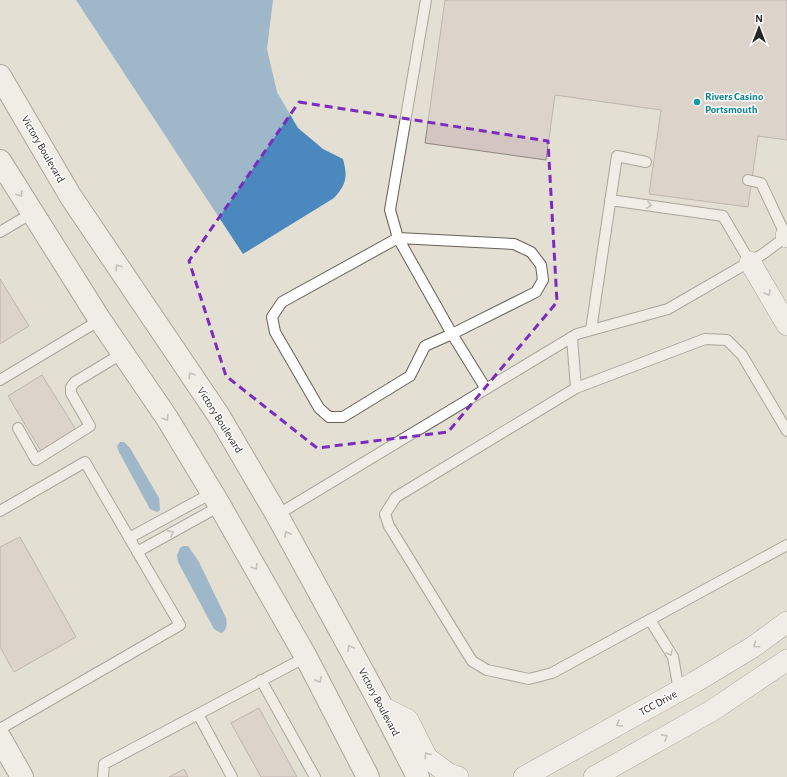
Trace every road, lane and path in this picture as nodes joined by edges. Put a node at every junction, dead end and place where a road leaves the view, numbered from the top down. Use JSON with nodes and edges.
{"nodes":[{"id":1,"x":426,"y":0,"type":"edge"},
{"id":2,"x":0,"y":76,"type":"edge"},
{"id":3,"x":0,"y":161,"type":"edge"},
{"id":4,"x":646,"y":162,"type":"dead end"},
{"id":5,"x":748,"y":180,"type":"dead end"},
{"id":6,"x":610,"y":200,"type":"junction"},
{"id":7,"x":32,"y":213,"type":"junction"},
{"id":8,"x":0,"y":232,"type":"edge"},
{"id":9,"x":787,"y":236,"type":"edge"},
{"id":10,"x":398,"y":238,"type":"junction"},
{"id":11,"x":750,"y":262,"type":"junction"},
{"id":12,"x":100,"y":320,"type":"junction"},
{"id":13,"x":787,"y":325,"type":"edge"},
{"id":14,"x":590,"y":330,"type":"junction"},
{"id":15,"x":452,"y":334,"type":"junction"},
{"id":16,"x":572,"y":338,"type":"junction"},
{"id":17,"x":123,"y":353,"type":"junction"},
{"id":18,"x":0,"y":380,"type":"edge"},
{"id":19,"x":576,"y":388,"type":"junction"},
{"id":20,"x":486,"y":389,"type":"junction"},
{"id":21,"x":18,"y":428,"type":"dead end"},
{"id":22,"x":787,"y":431,"type":"edge"},
{"id":23,"x":216,"y":499,"type":"junction"},
{"id":24,"x":0,"y":511,"type":"edge"},
{"id":25,"x":277,"y":515,"type":"junction"},
{"id":26,"x":129,"y":538,"type":"junction"},
{"id":27,"x":787,"y":545,"type":"edge"},
{"id":28,"x":137,"y":552,"type":"junction"},
{"id":29,"x":650,"y":620,"type":"junction"},
{"id":30,"x":787,"y":622,"type":"edge"},
{"id":31,"x":306,"y":657,"type":"junction"},
{"id":32,"x":787,"y":660,"type":"edge"},
{"id":33,"x":260,"y":680,"type":"junction"},
{"id":34,"x":679,"y":691,"type":"junction"},
{"id":35,"x":382,"y":707,"type":"junction"},
{"id":36,"x":198,"y":714,"type":"junction"},
{"id":37,"x":0,"y":729,"type":"edge"},
{"id":38,"x":0,"y":738,"type":"edge"},
{"id":39,"x":22,"y":777,"type":"edge"},
{"id":40,"x":103,"y":777,"type":"edge"},
{"id":41,"x":232,"y":777,"type":"edge"},
{"id":42,"x":315,"y":777,"type":"edge"},
{"id":43,"x":368,"y":777,"type":"edge"},
{"id":44,"x":418,"y":777,"type":"edge"},
{"id":45,"x":458,"y":777,"type":"edge"},
{"id":46,"x":524,"y":777,"type":"edge"},
{"id":47,"x":594,"y":777,"type":"edge"}],
"edges":[{"from":1,"to":10,"type":"lane"},
{"from":25,"to":2,"type":"main road","name":"Victory Boulevard","one_way":true},
{"from":3,"to":7,"type":"main road","one_way":true},
{"from":4,"to":6,"type":"lane"},
{"from":5,"to":9,"type":"lane"},
{"from":6,"to":11,"type":"lane","one_way":true},
{"from":6,"to":14,"type":"lane"},
{"from":7,"to":8,"type":"lane"},
{"from":7,"to":12,"type":"main road"},
{"from":9,"to":11,"type":"lane"},
{"from":10,"to":15,"type":"lane"},
{"from":10,"to":15,"type":"lane"},
{"from":10,"to":15,"type":"lane"},
{"from":11,"to":13,"type":"street","one_way":true},
{"from":11,"to":14,"type":"lane"},
{"from":12,"to":17,"type":"main road"},
{"from":12,"to":18,"type":"lane"},
{"from":14,"to":16,"type":"lane"},
{"from":15,"to":20,"type":"lane"},
{"from":16,"to":19,"type":"lane"},
{"from":16,"to":20,"type":"lane"},
{"from":17,"to":21,"type":"lane"},
{"from":17,"to":23,"type":"main road","one_way":true},
{"from":19,"to":22,"type":"lane"},
{"from":19,"to":29,"type":"lane"},
{"from":20,"to":25,"type":"lane"},
{"from":23,"to":26,"type":"lane"},
{"from":28,"to":23,"type":"lane","one_way":true},
{"from":23,"to":31,"type":"main road","one_way":true},
{"from":24,"to":26,"type":"lane"},
{"from":35,"to":25,"type":"main road","name":"Victory Boulevard","one_way":true},
{"from":26,"to":28,"type":"lane"},
{"from":27,"to":29,"type":"lane"},
{"from":28,"to":37,"type":"lane"},
{"from":29,"to":34,"type":"lane","one_way":true},
{"from":30,"to":34,"type":"street","name":"TCC Drive","one_way":true},
{"from":31,"to":33,"type":"lane"},
{"from":31,"to":43,"type":"main road","one_way":true},
{"from":47,"to":32,"type":"street","one_way":true},
{"from":33,"to":36,"type":"lane"},
{"from":33,"to":42,"type":"lane"},
{"from":34,"to":46,"type":"street","name":"TCC Drive","one_way":true},
{"from":35,"to":44,"type":"main road","name":"Victory Boulevard"},
{"from":45,"to":35,"type":"street","one_way":true},
{"from":36,"to":40,"type":"lane"},
{"from":36,"to":41,"type":"lane"},
{"from":38,"to":39,"type":"main road"}]}
